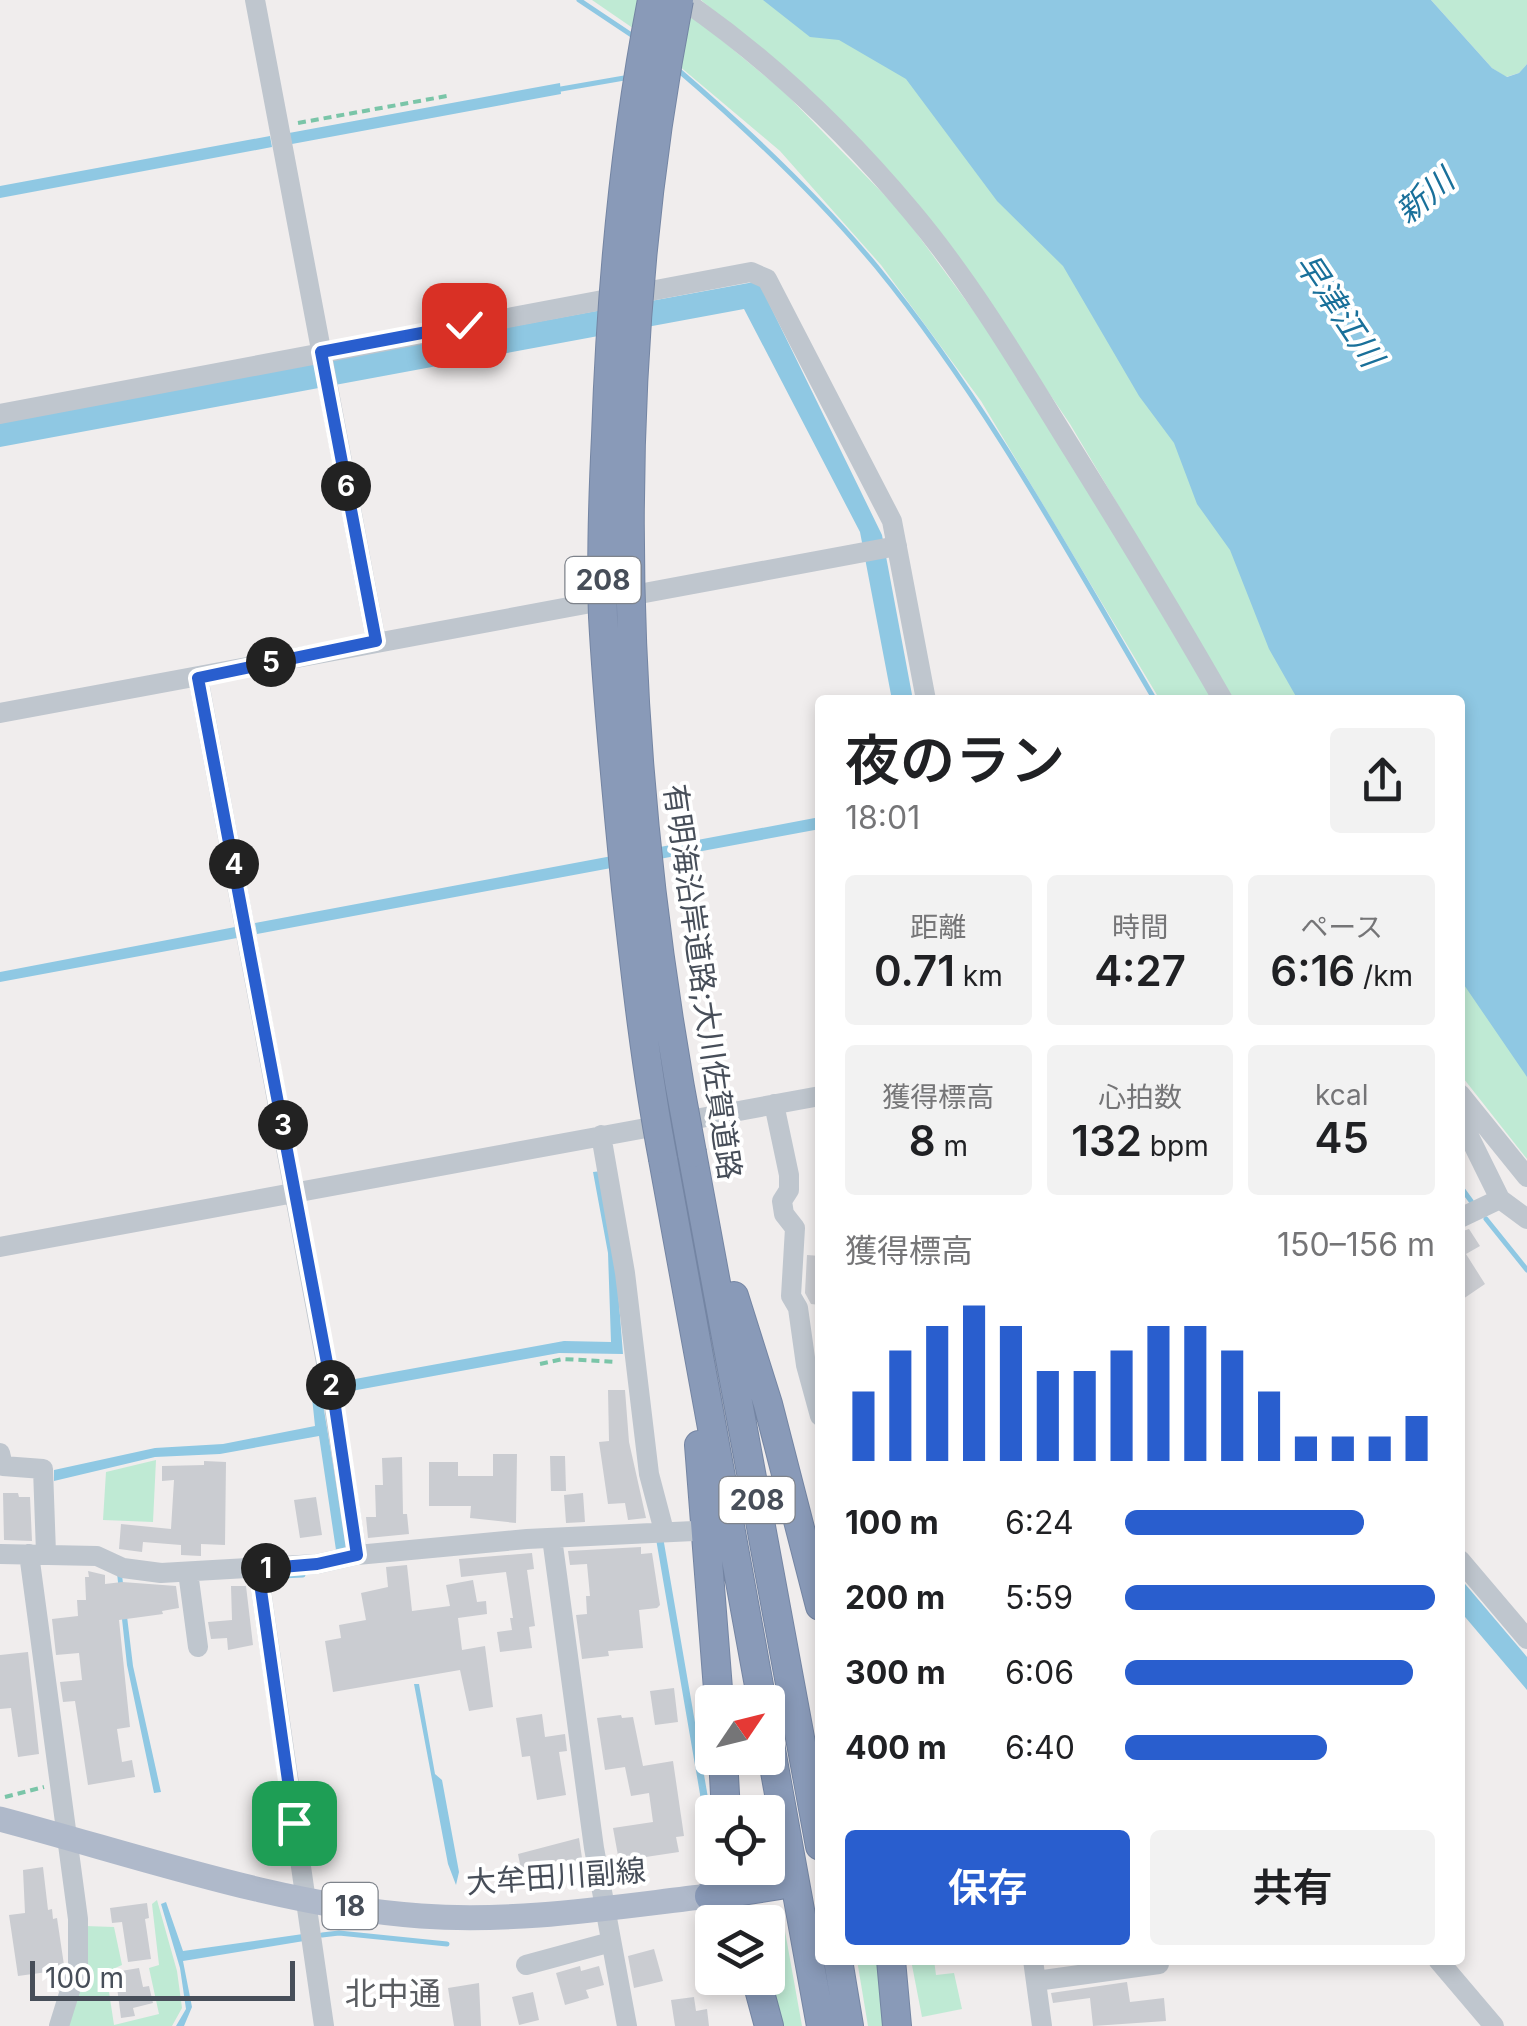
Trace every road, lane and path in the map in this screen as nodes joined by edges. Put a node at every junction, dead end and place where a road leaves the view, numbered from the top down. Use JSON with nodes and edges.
{"nodes":[{"id":1,"x":255,"y":0,"type":"edge"},
{"id":2,"x":652,"y":0,"type":"edge"},
{"id":3,"x":681,"y":0,"type":"edge"},
{"id":4,"x":447,"y":96,"type":"dead end"},
{"id":5,"x":278,"y":126,"type":"junction"},
{"id":6,"x":321,"y":352,"type":"junction"},
{"id":7,"x":0,"y":414,"type":"edge"},
{"id":8,"x":897,"y":546,"type":"junction"},
{"id":9,"x":376,"y":641,"type":"junction"},
{"id":10,"x":198,"y":678,"type":"junction"},
{"id":11,"x":925,"y":695,"type":"edge"},
{"id":12,"x":1221,"y":695,"type":"edge"},
{"id":13,"x":0,"y":713,"type":"edge"},
{"id":14,"x":815,"y":1097,"type":"edge"},
{"id":15,"x":1465,"y":1100,"type":"edge"},
{"id":16,"x":774,"y":1104,"type":"junction"},
{"id":17,"x":1465,"y":1128,"type":"edge"},
{"id":18,"x":601,"y":1136,"type":"junction"},
{"id":19,"x":1527,"y":1177,"type":"edge"},
{"id":20,"x":699,"y":1190,"type":"junction"},
{"id":21,"x":296,"y":1194,"type":"junction"},
{"id":22,"x":1500,"y":1199,"type":"junction"},
{"id":23,"x":672,"y":1209,"type":"junction"},
{"id":24,"x":1465,"y":1216,"type":"edge"},
{"id":25,"x":1527,"y":1219,"type":"edge"},
{"id":26,"x":0,"y":1247,"type":"edge"},
{"id":27,"x":636,"y":1363,"type":"junction"},
{"id":28,"x":540,"y":1364,"type":"dead end"},
{"id":29,"x":813,"y":1365,"type":"edge"},
{"id":30,"x":0,"y":1453,"type":"edge"},
{"id":31,"x":694,"y":1530,"type":"dead end"},
{"id":32,"x":664,"y":1531,"type":"junction"},
{"id":33,"x":552,"y":1538,"type":"junction"},
{"id":34,"x":0,"y":1554,"type":"edge"},
{"id":35,"x":38,"y":1554,"type":"junction"},
{"id":36,"x":357,"y":1555,"type":"junction"},
{"id":37,"x":1465,"y":1566,"type":"edge"},
{"id":38,"x":258,"y":1569,"type":"junction"},
{"id":39,"x":188,"y":1572,"type":"junction"},
{"id":40,"x":815,"y":1587,"type":"edge"},
{"id":41,"x":1527,"y":1639,"type":"edge"},
{"id":42,"x":198,"y":1646,"type":"dead end"},
{"id":43,"x":718,"y":1685,"type":"edge"},
{"id":44,"x":759,"y":1685,"type":"edge"},
{"id":45,"x":773,"y":1775,"type":"edge"},
{"id":46,"x":58,"y":1784,"type":"junction"},
{"id":47,"x":2,"y":1808,"type":"edge"},
{"id":48,"x":815,"y":1819,"type":"edge"},
{"id":49,"x":66,"y":1837,"type":"junction"},
{"id":50,"x":715,"y":1885,"type":"edge"},
{"id":51,"x":788,"y":1888,"type":"junction"},
{"id":52,"x":708,"y":1896,"type":"junction"},
{"id":53,"x":305,"y":1900,"type":"junction"},
{"id":54,"x":717,"y":1905,"type":"edge"},
{"id":55,"x":606,"y":1908,"type":"junction"},
{"id":56,"x":612,"y":1942,"type":"junction"},
{"id":57,"x":526,"y":1965,"type":"dead end"},
{"id":58,"x":839,"y":1965,"type":"edge"},
{"id":59,"x":891,"y":1965,"type":"edge"},
{"id":60,"x":1138,"y":1965,"type":"edge"},
{"id":61,"x":1442,"y":1965,"type":"edge"},
{"id":62,"x":1035,"y":1970,"type":"edge"},
{"id":63,"x":761,"y":1995,"type":"edge"},
{"id":64,"x":58,"y":2026,"type":"edge"},
{"id":65,"x":324,"y":2026,"type":"edge"},
{"id":66,"x":627,"y":2026,"type":"edge"},
{"id":67,"x":769,"y":2026,"type":"edge"},
{"id":68,"x":821,"y":2026,"type":"edge"},
{"id":69,"x":849,"y":2026,"type":"edge"},
{"id":70,"x":896,"y":2026,"type":"edge"},
{"id":71,"x":1042,"y":2026,"type":"edge"},
{"id":72,"x":1494,"y":2026,"type":"edge"}],
"edges":[{"from":1,"to":5,"type":"street"},
{"from":2,"to":23,"type":"highway","name":"有明海沿岸道路;大川佐賀道路","number":"208","bridge":true},
{"from":3,"to":12,"type":"street"},
{"from":3,"to":20,"type":"highway","name":"有明海沿岸道路;大川佐賀道路","number":"208","bridge":true},
{"from":4,"to":5,"type":"path"},
{"from":5,"to":6,"type":"street"},
{"from":6,"to":7,"type":"street"},
{"from":6,"to":8,"type":"street"},
{"from":6,"to":9,"type":"street"},
{"from":8,"to":9,"type":"street"},
{"from":8,"to":11,"type":"street"},
{"from":9,"to":10,"type":"street"},
{"from":10,"to":13,"type":"street"},
{"from":10,"to":21,"type":"street"},
{"from":14,"to":16,"type":"street"},
{"from":15,"to":19,"type":"street"},
{"from":16,"to":18,"type":"street"},
{"from":16,"to":29,"type":"street"},
{"from":17,"to":22,"type":"street"},
{"from":18,"to":21,"type":"street"},
{"from":18,"to":27,"type":"street"},
{"from":20,"to":40,"type":"highway"},
{"from":20,"to":48,"type":"highway","name":"有明海沿岸道路;大川佐賀道路","number":"208"},
{"from":21,"to":26,"type":"street"},
{"from":21,"to":36,"type":"street"},
{"from":22,"to":24,"type":"street"},
{"from":22,"to":25,"type":"street"},
{"from":23,"to":43,"type":"highway"},
{"from":23,"to":44,"type":"highway","name":"有明海沿岸道路;大川佐賀道路","number":"208"},
{"from":27,"to":28,"type":"path"},
{"from":27,"to":32,"type":"street"},
{"from":30,"to":35,"type":"street"},
{"from":31,"to":32,"type":"street"},
{"from":32,"to":33,"type":"street"},
{"from":33,"to":36,"type":"street"},
{"from":33,"to":55,"type":"street"},
{"from":34,"to":35,"type":"street"},
{"from":35,"to":39,"type":"street"},
{"from":35,"to":46,"type":"street"},
{"from":36,"to":38,"type":"street"},
{"from":37,"to":41,"type":"street"},
{"from":38,"to":39,"type":"street"},
{"from":38,"to":53,"type":"street"},
{"from":39,"to":42,"type":"street"},
{"from":45,"to":51,"type":"highway"},
{"from":46,"to":47,"type":"path"},
{"from":46,"to":49,"type":"street"},
{"from":47,"to":49,"type":"main road","name":"大牟田川副線","number":"18"},
{"from":49,"to":53,"type":"main road","name":"大牟田川副線","number":"18"},
{"from":49,"to":64,"type":"street"},
{"from":50,"to":52,"type":"highway"},
{"from":51,"to":52,"type":"highway"},
{"from":51,"to":68,"type":"highway"},
{"from":52,"to":54,"type":"highway"},
{"from":52,"to":55,"type":"main road","name":"大牟田川副線","number":"18"},
{"from":53,"to":55,"type":"main road","name":"大牟田川副線","number":"18"},
{"from":53,"to":65,"type":"street"},
{"from":55,"to":56,"type":"street"},
{"from":56,"to":57,"type":"street"},
{"from":56,"to":66,"type":"street"},
{"from":58,"to":69,"type":"highway"},
{"from":59,"to":70,"type":"highway"},
{"from":60,"to":62,"type":"street"},
{"from":61,"to":72,"type":"street"},
{"from":62,"to":71,"type":"street"},
{"from":63,"to":67,"type":"highway"}]}
